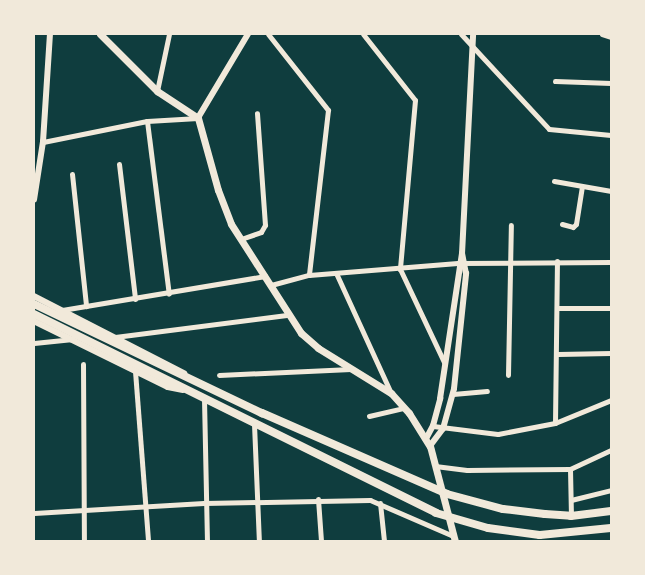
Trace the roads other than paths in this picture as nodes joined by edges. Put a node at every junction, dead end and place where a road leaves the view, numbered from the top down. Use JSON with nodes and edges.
{"nodes":[{"id":1,"x":50,"y":34,"type":"edge"},
{"id":2,"x":100,"y":34,"type":"edge"},
{"id":3,"x":169,"y":34,"type":"edge"},
{"id":4,"x":248,"y":34,"type":"edge"},
{"id":5,"x":268,"y":34,"type":"edge"},
{"id":6,"x":363,"y":34,"type":"edge"},
{"id":7,"x":461,"y":34,"type":"edge"},
{"id":8,"x":473,"y":34,"type":"edge"},
{"id":9,"x":602,"y":34,"type":"edge"},
{"id":10,"x":611,"y":37,"type":"edge"},
{"id":11,"x":473,"y":48,"type":"junction"},
{"id":12,"x":555,"y":81,"type":"dead end"},
{"id":13,"x":611,"y":83,"type":"edge"},
{"id":14,"x":157,"y":91,"type":"junction"},
{"id":15,"x":258,"y":113,"type":"dead end"},
{"id":16,"x":198,"y":118,"type":"junction"},
{"id":17,"x":147,"y":122,"type":"junction"},
{"id":18,"x":611,"y":135,"type":"edge"},
{"id":19,"x":43,"y":142,"type":"junction"},
{"id":20,"x":119,"y":164,"type":"dead end"},
{"id":21,"x":72,"y":174,"type":"dead end"},
{"id":22,"x":554,"y":181,"type":"dead end"},
{"id":23,"x":582,"y":186,"type":"junction"},
{"id":24,"x":611,"y":191,"type":"edge"},
{"id":25,"x":34,"y":200,"type":"edge"},
{"id":26,"x":562,"y":224,"type":"dead end"},
{"id":27,"x":512,"y":225,"type":"dead end"},
{"id":28,"x":241,"y":239,"type":"junction"},
{"id":29,"x":462,"y":254,"type":"junction"},
{"id":30,"x":611,"y":260,"type":"edge"},
{"id":31,"x":512,"y":261,"type":"junction"},
{"id":32,"x":557,"y":261,"type":"junction"},
{"id":33,"x":458,"y":263,"type":"junction"},
{"id":34,"x":466,"y":263,"type":"junction"},
{"id":35,"x":400,"y":269,"type":"junction"},
{"id":36,"x":336,"y":273,"type":"junction"},
{"id":37,"x":265,"y":276,"type":"junction"},
{"id":38,"x":309,"y":276,"type":"junction"},
{"id":39,"x":271,"y":285,"type":"junction"},
{"id":40,"x":169,"y":294,"type":"junction"},
{"id":41,"x":34,"y":296,"type":"edge"},
{"id":42,"x":135,"y":299,"type":"junction"},
{"id":43,"x":34,"y":304,"type":"edge"},
{"id":44,"x":86,"y":306,"type":"junction"},
{"id":45,"x":558,"y":308,"type":"junction"},
{"id":46,"x":611,"y":308,"type":"edge"},
{"id":47,"x":62,"y":310,"type":"junction"},
{"id":48,"x":34,"y":314,"type":"edge"},
{"id":49,"x":287,"y":314,"type":"junction"},
{"id":50,"x":34,"y":321,"type":"edge"},
{"id":51,"x":115,"y":337,"type":"junction"},
{"id":52,"x":76,"y":339,"type":"junction"},
{"id":53,"x":34,"y":343,"type":"edge"},
{"id":54,"x":611,"y":353,"type":"edge"},
{"id":55,"x":558,"y":354,"type":"junction"},
{"id":56,"x":83,"y":364,"type":"dead end"},
{"id":57,"x":445,"y":364,"type":"junction"},
{"id":58,"x":352,"y":369,"type":"junction"},
{"id":59,"x":135,"y":370,"type":"junction"},
{"id":60,"x":219,"y":375,"type":"dead end"},
{"id":61,"x":508,"y":375,"type":"dead end"},
{"id":62,"x":196,"y":381,"type":"junction"},
{"id":63,"x":188,"y":391,"type":"junction"},
{"id":64,"x":487,"y":391,"type":"dead end"},
{"id":65,"x":391,"y":393,"type":"junction"},
{"id":66,"x":452,"y":394,"type":"junction"},
{"id":67,"x":204,"y":399,"type":"junction"},
{"id":68,"x":611,"y":400,"type":"edge"},
{"id":69,"x":404,"y":408,"type":"junction"},
{"id":70,"x":369,"y":416,"type":"dead end"},
{"id":71,"x":555,"y":423,"type":"junction"},
{"id":72,"x":254,"y":424,"type":"junction"},
{"id":73,"x":434,"y":426,"type":"junction"},
{"id":74,"x":443,"y":429,"type":"junction"},
{"id":75,"x":426,"y":439,"type":"junction"},
{"id":76,"x":430,"y":446,"type":"junction"},
{"id":77,"x":611,"y":450,"type":"edge"},
{"id":78,"x":435,"y":466,"type":"junction"},
{"id":79,"x":570,"y":470,"type":"junction"},
{"id":80,"x":611,"y":490,"type":"edge"},
{"id":81,"x":318,"y":499,"type":"junction"},
{"id":82,"x":572,"y":500,"type":"junction"},
{"id":83,"x":257,"y":502,"type":"junction"},
{"id":84,"x":204,"y":503,"type":"junction"},
{"id":85,"x":380,"y":503,"type":"junction"},
{"id":86,"x":147,"y":506,"type":"junction"},
{"id":87,"x":84,"y":510,"type":"junction"},
{"id":88,"x":611,"y":511,"type":"edge"},
{"id":89,"x":34,"y":513,"type":"edge"},
{"id":90,"x":571,"y":516,"type":"junction"},
{"id":91,"x":611,"y":528,"type":"edge"},
{"id":92,"x":454,"y":539,"type":"edge"},
{"id":93,"x":84,"y":541,"type":"edge"},
{"id":94,"x":148,"y":541,"type":"edge"},
{"id":95,"x":207,"y":541,"type":"edge"},
{"id":96,"x":259,"y":541,"type":"edge"},
{"id":97,"x":321,"y":541,"type":"edge"},
{"id":98,"x":384,"y":541,"type":"edge"}],
"edges":[{"from":1,"to":19,"type":"street"},
{"from":2,"to":14,"type":"main road"},
{"from":3,"to":14,"type":"street"},
{"from":4,"to":16,"type":"street"},
{"from":5,"to":38,"type":"street"},
{"from":6,"to":35,"type":"street"},
{"from":7,"to":11,"type":"street"},
{"from":8,"to":11,"type":"street"},
{"from":9,"to":10,"type":"street"},
{"from":11,"to":18,"type":"street"},
{"from":11,"to":29,"type":"street"},
{"from":12,"to":13,"type":"street"},
{"from":14,"to":16,"type":"main road"},
{"from":15,"to":28,"type":"street"},
{"from":16,"to":17,"type":"street"},
{"from":16,"to":28,"type":"main road"},
{"from":17,"to":19,"type":"street"},
{"from":17,"to":40,"type":"street"},
{"from":19,"to":25,"type":"street"},
{"from":20,"to":42,"type":"street"},
{"from":21,"to":44,"type":"street"},
{"from":22,"to":23,"type":"street"},
{"from":23,"to":24,"type":"street"},
{"from":23,"to":26,"type":"street"},
{"from":27,"to":31,"type":"street"},
{"from":28,"to":37,"type":"main road"},
{"from":29,"to":33,"type":"street"},
{"from":29,"to":34,"type":"street"},
{"from":30,"to":32,"type":"street"},
{"from":31,"to":32,"type":"street"},
{"from":31,"to":34,"type":"street"},
{"from":31,"to":61,"type":"street"},
{"from":32,"to":45,"type":"street"},
{"from":33,"to":34,"type":"street"},
{"from":33,"to":35,"type":"street"},
{"from":33,"to":57,"type":"street"},
{"from":34,"to":66,"type":"street"},
{"from":35,"to":36,"type":"street"},
{"from":35,"to":57,"type":"street"},
{"from":36,"to":38,"type":"street"},
{"from":36,"to":65,"type":"street"},
{"from":37,"to":39,"type":"main road"},
{"from":37,"to":40,"type":"street"},
{"from":38,"to":39,"type":"street"},
{"from":39,"to":49,"type":"main road"},
{"from":40,"to":42,"type":"street"},
{"from":41,"to":47,"type":"street"},
{"from":42,"to":44,"type":"street"},
{"from":43,"to":62,"type":"main road"},
{"from":44,"to":47,"type":"street"},
{"from":45,"to":46,"type":"street"},
{"from":45,"to":55,"type":"street"},
{"from":47,"to":51,"type":"street"},
{"from":48,"to":63,"type":"main road"},
{"from":49,"to":51,"type":"street"},
{"from":49,"to":58,"type":"main road"},
{"from":50,"to":52,"type":"street"},
{"from":51,"to":62,"type":"street"},
{"from":52,"to":53,"type":"street"},
{"from":52,"to":59,"type":"street"},
{"from":54,"to":55,"type":"street"},
{"from":55,"to":71,"type":"street"},
{"from":56,"to":87,"type":"street"},
{"from":57,"to":73,"type":"street"},
{"from":58,"to":60,"type":"street"},
{"from":58,"to":65,"type":"main road"},
{"from":59,"to":63,"type":"street"},
{"from":59,"to":86,"type":"street"},
{"from":62,"to":90,"type":"main road"},
{"from":63,"to":67,"type":"main road"},
{"from":64,"to":66,"type":"street"},
{"from":65,"to":69,"type":"main road"},
{"from":66,"to":74,"type":"street"},
{"from":67,"to":72,"type":"main road"},
{"from":67,"to":84,"type":"street"},
{"from":68,"to":71,"type":"street"},
{"from":69,"to":70,"type":"street"},
{"from":69,"to":75,"type":"main road"},
{"from":71,"to":74,"type":"street"},
{"from":72,"to":83,"type":"street"},
{"from":72,"to":91,"type":"main road"},
{"from":73,"to":74,"type":"street"},
{"from":73,"to":75,"type":"street"},
{"from":74,"to":76,"type":"street"},
{"from":75,"to":76,"type":"main road"},
{"from":76,"to":78,"type":"main road"},
{"from":77,"to":79,"type":"street"},
{"from":78,"to":79,"type":"street"},
{"from":78,"to":92,"type":"main road"},
{"from":79,"to":82,"type":"street"},
{"from":80,"to":82,"type":"street"},
{"from":81,"to":83,"type":"street"},
{"from":81,"to":85,"type":"street"},
{"from":81,"to":97,"type":"street"},
{"from":82,"to":90,"type":"street"},
{"from":83,"to":84,"type":"street"},
{"from":83,"to":96,"type":"street"},
{"from":84,"to":86,"type":"street"},
{"from":84,"to":95,"type":"street"},
{"from":85,"to":92,"type":"street"},
{"from":85,"to":98,"type":"street"},
{"from":86,"to":87,"type":"street"},
{"from":86,"to":94,"type":"street"},
{"from":87,"to":89,"type":"street"},
{"from":87,"to":93,"type":"street"},
{"from":88,"to":90,"type":"main road"}]}
